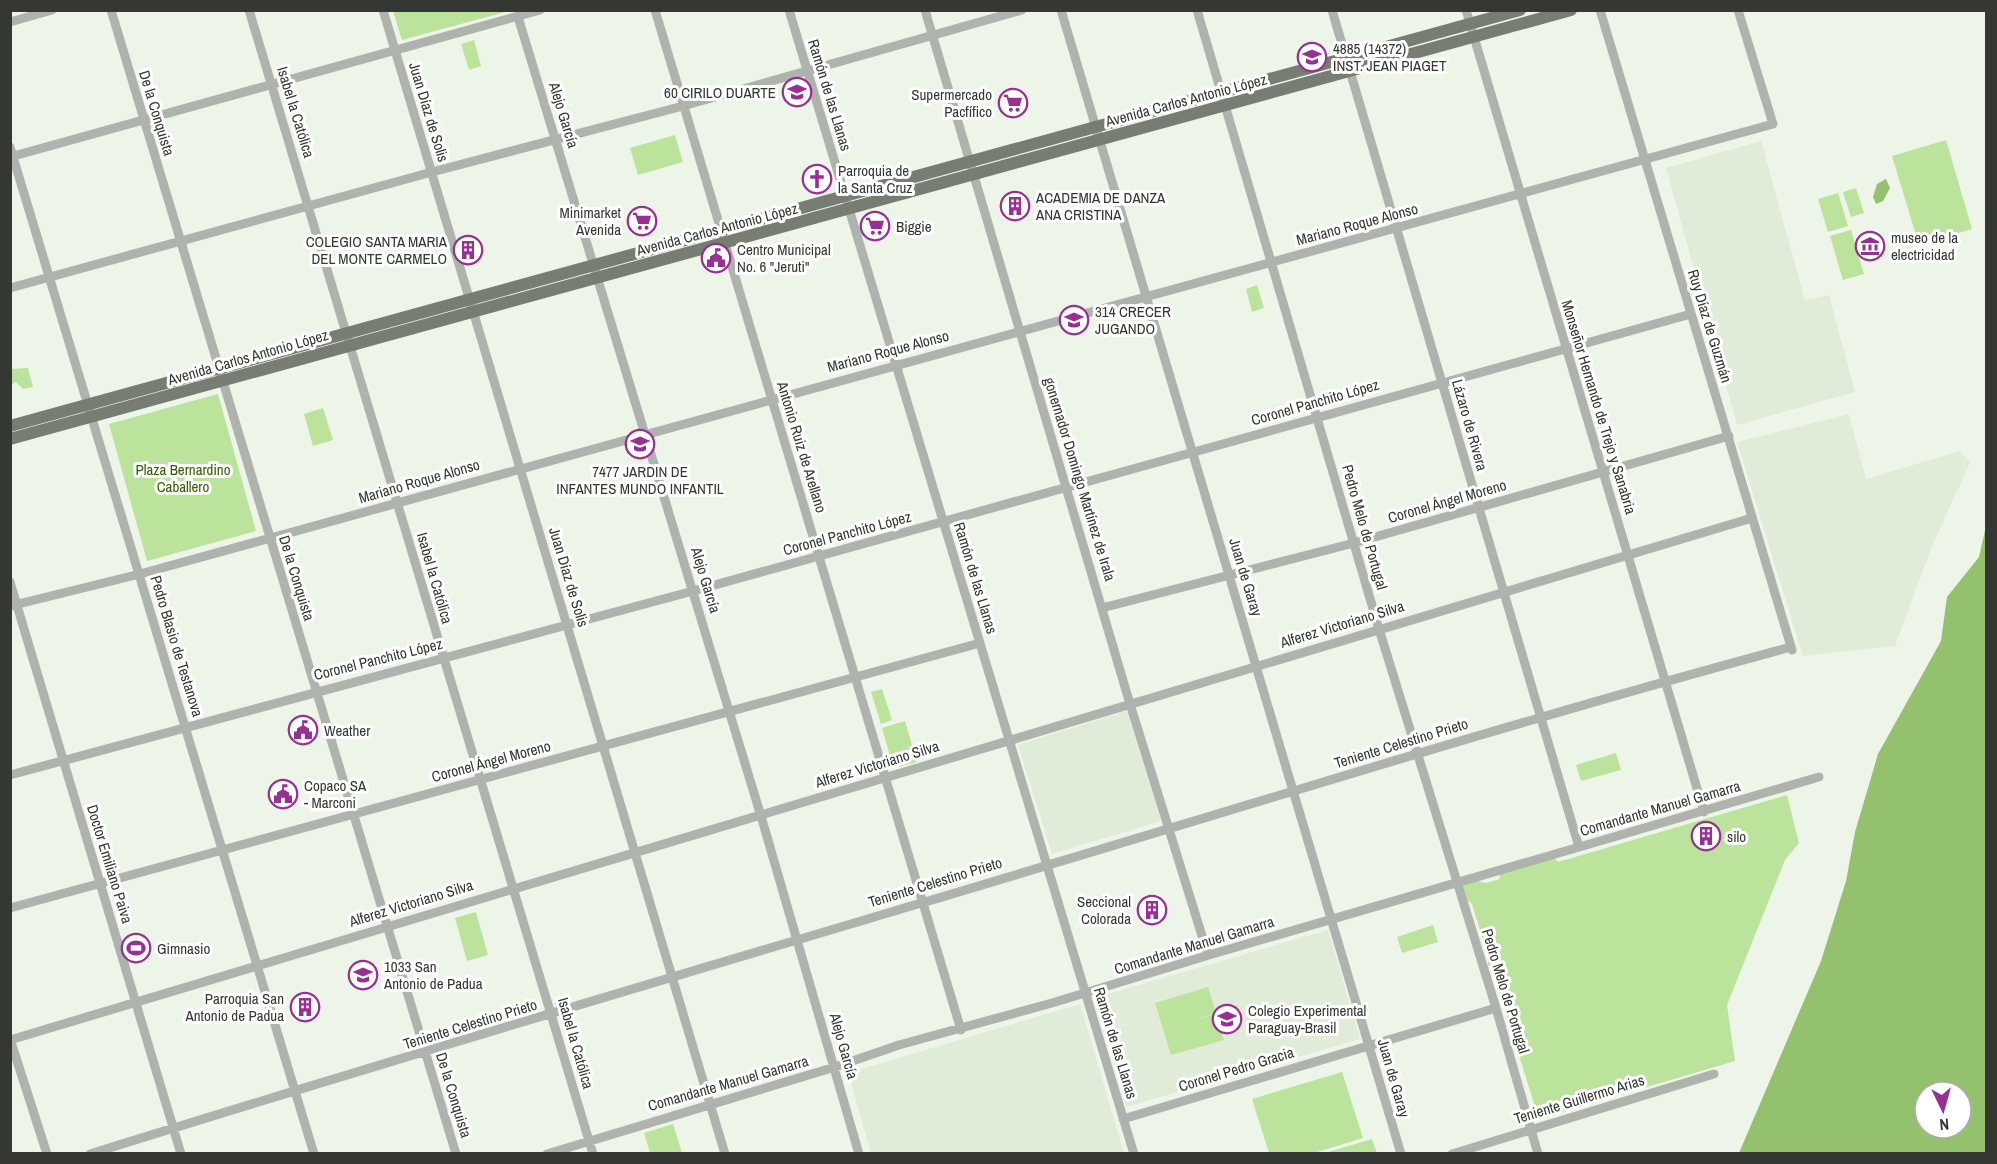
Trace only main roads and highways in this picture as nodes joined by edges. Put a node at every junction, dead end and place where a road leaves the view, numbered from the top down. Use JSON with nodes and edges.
{"nodes":[{"id":1,"x":1520,"y":10,"type":"edge"},
{"id":2,"x":1571,"y":10,"type":"edge"},
{"id":3,"x":848,"y":202,"type":"junction"},
{"id":4,"x":597,"y":270,"type":"junction"},
{"id":5,"x":90,"y":410,"type":"junction"},
{"id":6,"x":10,"y":426,"type":"edge"},
{"id":7,"x":10,"y":439,"type":"edge"}],
"edges":[{"from":1,"to":3,"type":"main road","name":"Avenida Carlos Antonio López"},
{"from":2,"to":3,"type":"main road","name":"Avenida Carlos Antonio López"},
{"from":3,"to":4,"type":"main road","name":"Avenida Carlos Antonio López"},
{"from":3,"to":4,"type":"main road","name":"Avenida Carlos Antonio López"},
{"from":4,"to":5,"type":"main road","name":"Avenida Carlos Antonio López"},
{"from":5,"to":6,"type":"main road","name":"Avenida Carlos Antonio López"},
{"from":5,"to":7,"type":"main road","name":"Avenida Carlos Antonio López"}]}
